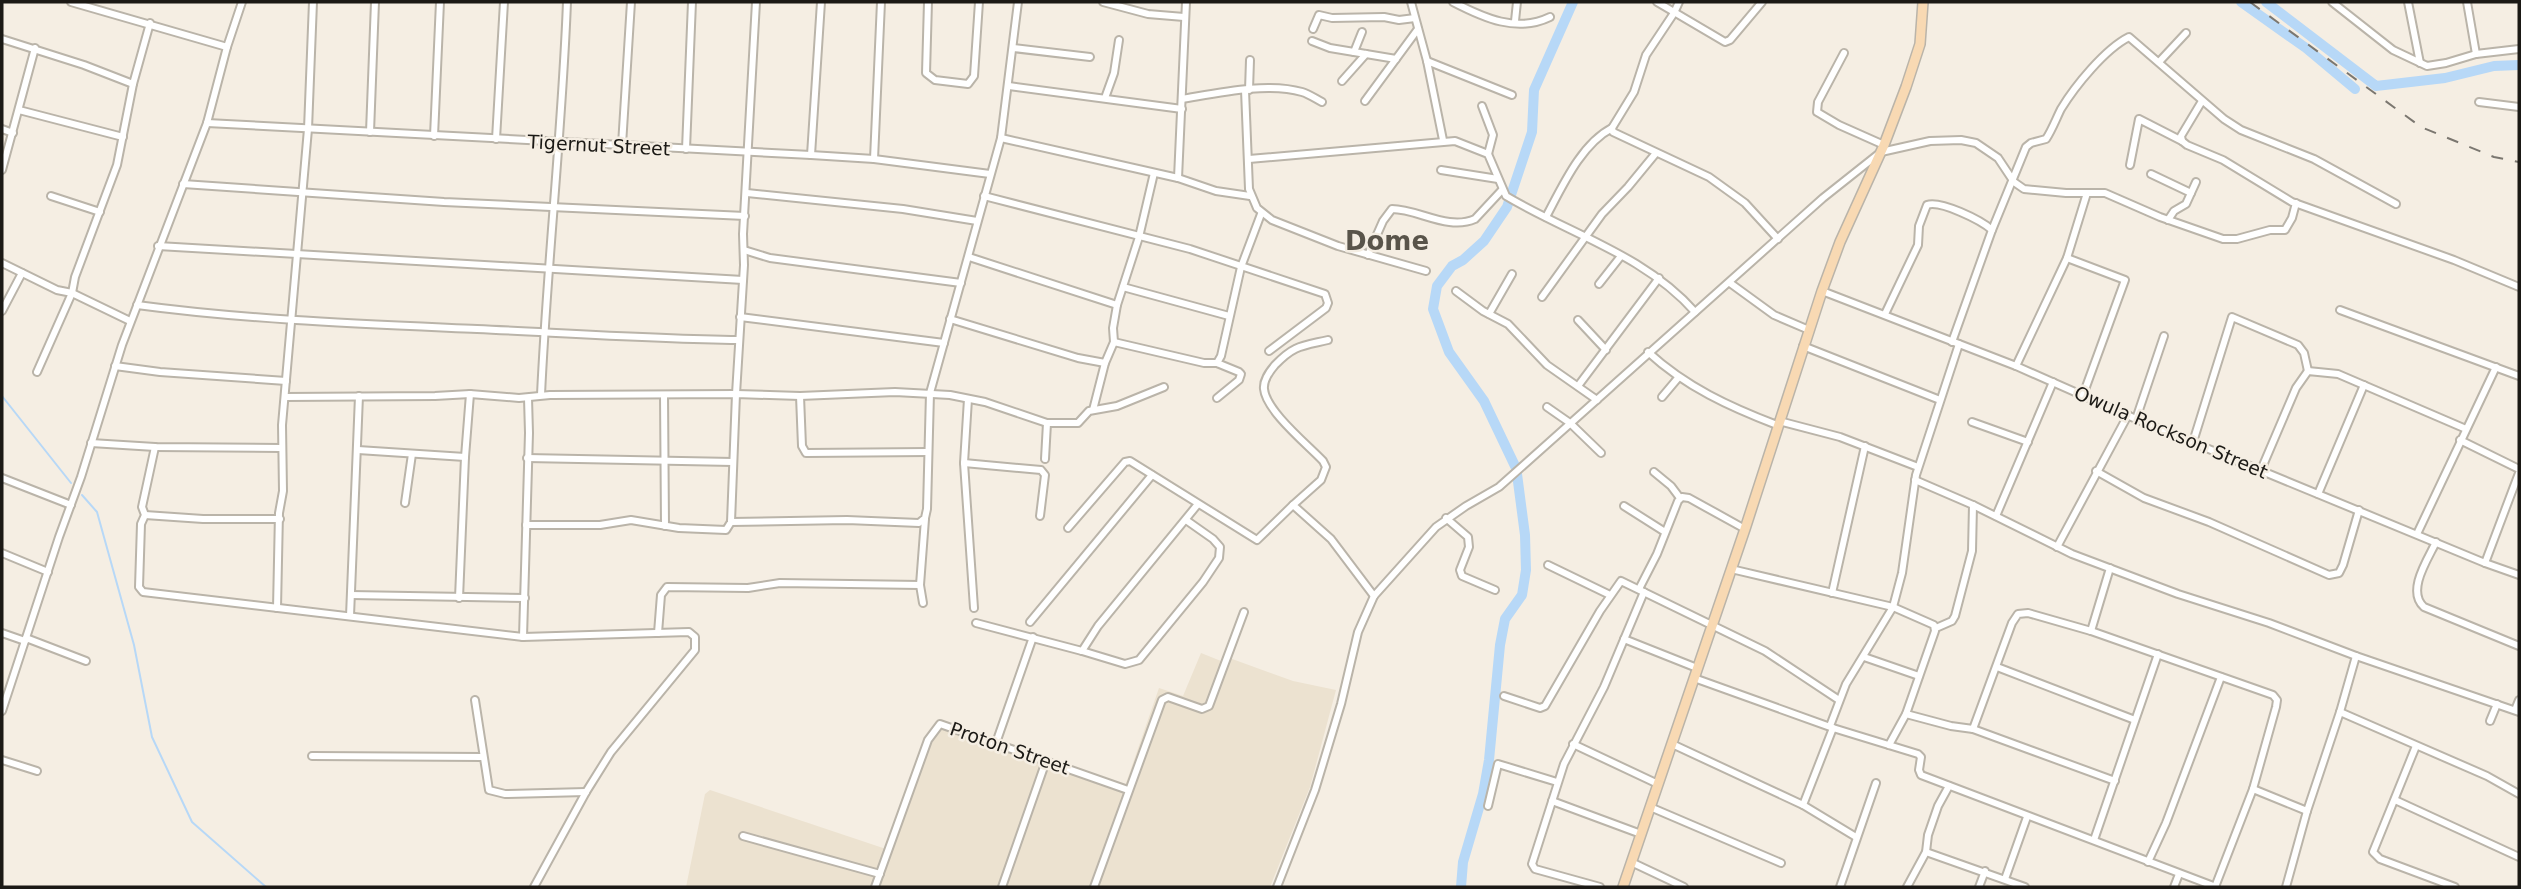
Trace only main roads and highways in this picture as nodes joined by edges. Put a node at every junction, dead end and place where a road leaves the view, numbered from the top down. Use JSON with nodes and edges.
{"nodes":[{"id":1,"x":1923,"y":2,"type":"edge"},
{"id":2,"x":1623,"y":887,"type":"edge"}],
"edges":[{"from":1,"to":2,"type":"main road"}]}
